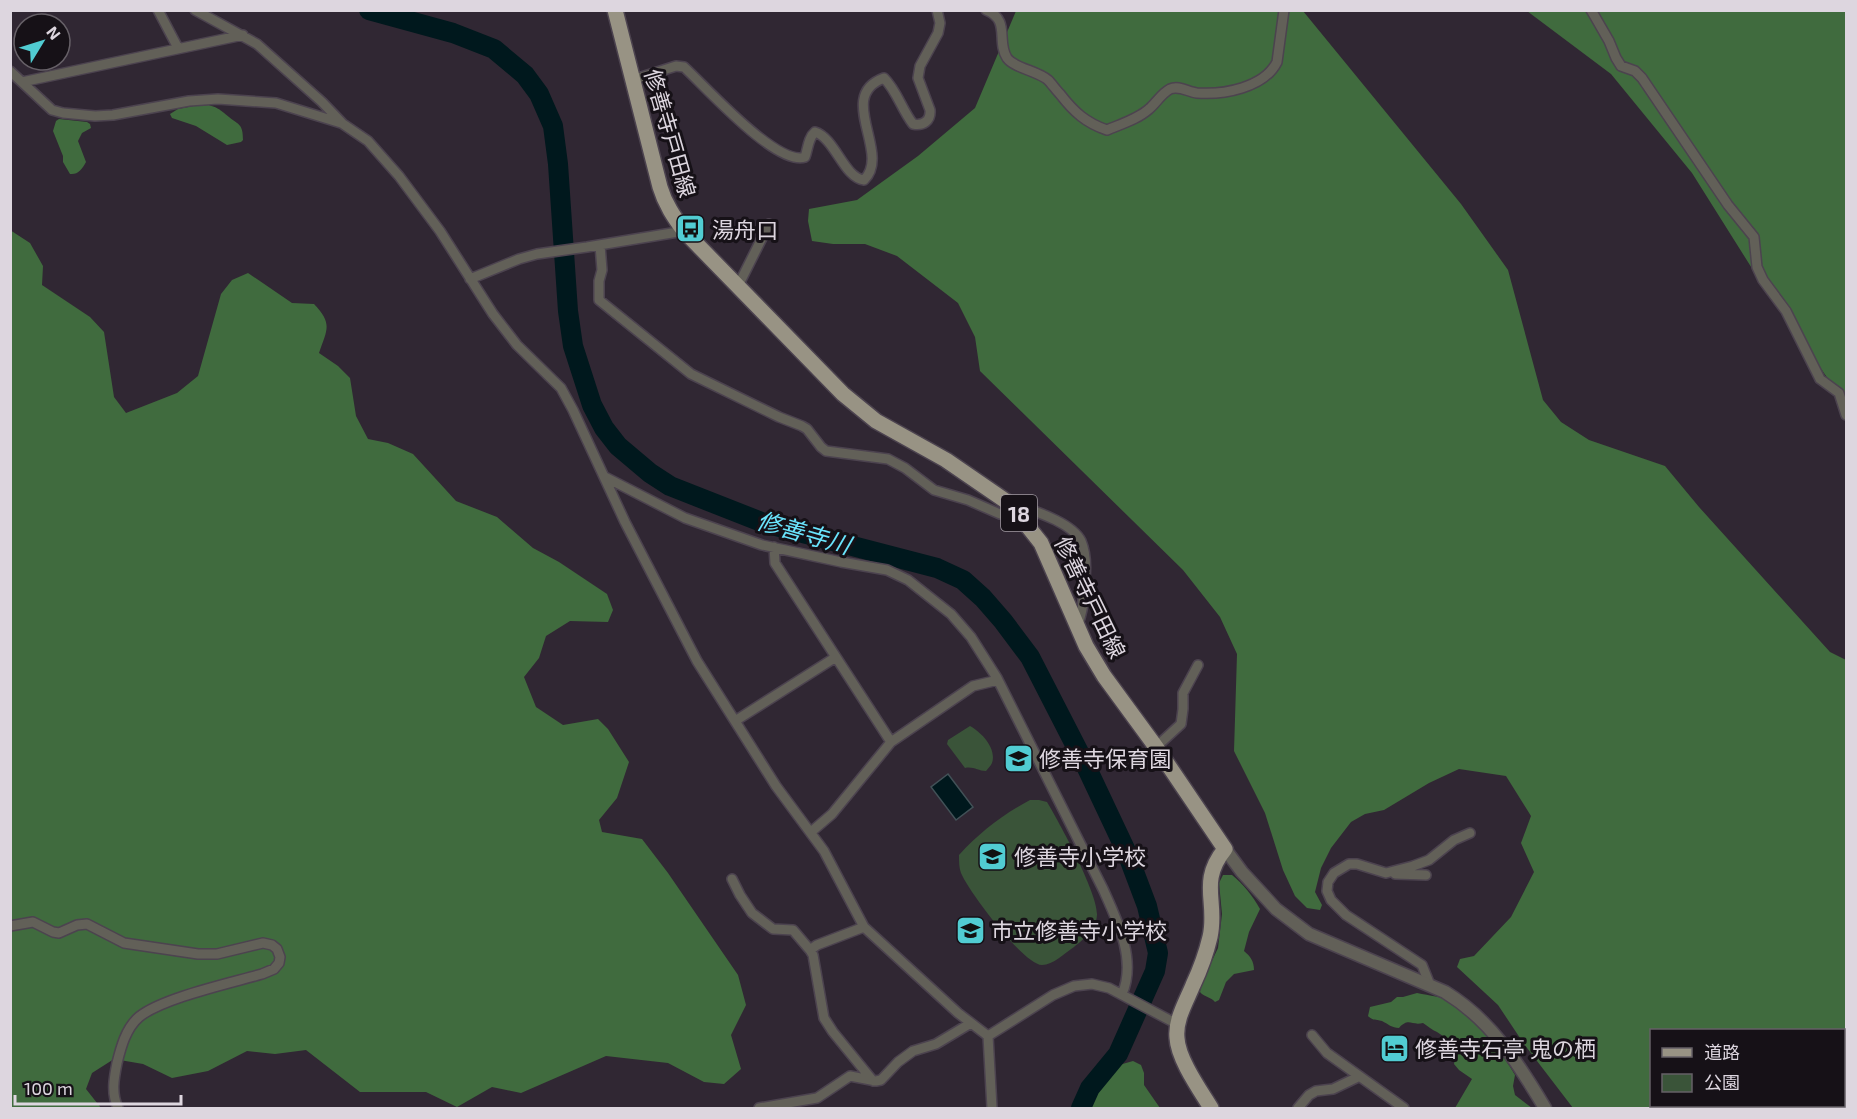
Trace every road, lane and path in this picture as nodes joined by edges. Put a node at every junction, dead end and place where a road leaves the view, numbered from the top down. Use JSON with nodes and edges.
{"nodes":[{"id":1,"x":158,"y":10,"type":"edge"},
{"id":2,"x":195,"y":10,"type":"edge"},
{"id":3,"x":615,"y":10,"type":"edge"},
{"id":4,"x":937,"y":10,"type":"edge"},
{"id":5,"x":986,"y":10,"type":"edge"},
{"id":6,"x":1284,"y":10,"type":"edge"},
{"id":7,"x":1591,"y":10,"type":"edge"},
{"id":8,"x":243,"y":35,"type":"junction"},
{"id":9,"x":178,"y":48,"type":"junction"},
{"id":10,"x":15,"y":76,"type":"edge"},
{"id":11,"x":632,"y":80,"type":"junction"},
{"id":12,"x":343,"y":124,"type":"junction"},
{"id":13,"x":770,"y":224,"type":"dead end"},
{"id":14,"x":684,"y":231,"type":"junction"},
{"id":15,"x":600,"y":245,"type":"junction"},
{"id":16,"x":470,"y":279,"type":"junction"},
{"id":17,"x":738,"y":286,"type":"junction"},
{"id":18,"x":1846,"y":415,"type":"edge"},
{"id":19,"x":605,"y":477,"type":"junction"},
{"id":20,"x":1012,"y":506,"type":"junction"},
{"id":21,"x":774,"y":547,"type":"junction"},
{"id":22,"x":1077,"y":625,"type":"junction"},
{"id":23,"x":836,"y":657,"type":"junction"},
{"id":24,"x":1197,"y":665,"type":"dead end"},
{"id":25,"x":998,"y":680,"type":"junction"},
{"id":26,"x":735,"y":721,"type":"junction"},
{"id":27,"x":891,"y":742,"type":"junction"},
{"id":28,"x":1156,"y":747,"type":"junction"},
{"id":29,"x":811,"y":832,"type":"junction"},
{"id":30,"x":1470,"y":832,"type":"dead end"},
{"id":31,"x":1225,"y":849,"type":"junction"},
{"id":32,"x":1389,"y":873,"type":"junction"},
{"id":33,"x":1426,"y":875,"type":"dead end"},
{"id":34,"x":732,"y":879,"type":"dead end"},
{"id":35,"x":10,"y":926,"type":"edge"},
{"id":36,"x":864,"y":927,"type":"junction"},
{"id":37,"x":810,"y":950,"type":"junction"},
{"id":38,"x":1430,"y":985,"type":"junction"},
{"id":39,"x":1125,"y":995,"type":"junction"},
{"id":40,"x":1173,"y":1022,"type":"junction"},
{"id":41,"x":971,"y":1023,"type":"junction"},
{"id":42,"x":1312,"y":1035,"type":"dead end"},
{"id":43,"x":988,"y":1036,"type":"junction"},
{"id":44,"x":1358,"y":1077,"type":"junction"},
{"id":45,"x":873,"y":1081,"type":"junction"},
{"id":46,"x":1391,"y":1105,"type":"edge"},
{"id":47,"x":118,"y":1108,"type":"edge"},
{"id":48,"x":759,"y":1108,"type":"edge"},
{"id":49,"x":992,"y":1108,"type":"edge"},
{"id":50,"x":1211,"y":1108,"type":"edge"},
{"id":51,"x":1298,"y":1108,"type":"edge"},
{"id":52,"x":1404,"y":1108,"type":"edge"},
{"id":53,"x":1545,"y":1108,"type":"edge"}],
"edges":[{"from":1,"to":9,"type":"street"},
{"from":2,"to":8,"type":"street"},
{"from":3,"to":11,"type":"main road","name":"修善寺戸田線","number":"18"},
{"from":4,"to":11,"type":"street"},
{"from":5,"to":6,"type":"street"},
{"from":7,"to":18,"type":"street"},
{"from":8,"to":9,"type":"street"},
{"from":8,"to":12,"type":"street"},
{"from":9,"to":10,"type":"street"},
{"from":10,"to":12,"type":"street"},
{"from":11,"to":14,"type":"main road","name":"修善寺戸田線","number":"18"},
{"from":12,"to":16,"type":"street"},
{"from":13,"to":17,"type":"street"},
{"from":14,"to":15,"type":"street"},
{"from":14,"to":17,"type":"main road","name":"修善寺戸田線","number":"18"},
{"from":15,"to":16,"type":"street"},
{"from":15,"to":20,"type":"street"},
{"from":16,"to":19,"type":"street"},
{"from":17,"to":20,"type":"main road","name":"修善寺戸田線","number":"18"},
{"from":19,"to":21,"type":"street"},
{"from":19,"to":26,"type":"street"},
{"from":20,"to":22,"type":"main road","name":"修善寺戸田線","number":"18"},
{"from":20,"to":22,"type":"street"},
{"from":21,"to":23,"type":"street"},
{"from":21,"to":25,"type":"street"},
{"from":22,"to":28,"type":"main road","name":"修善寺戸田線","number":"18"},
{"from":23,"to":26,"type":"street"},
{"from":23,"to":27,"type":"street"},
{"from":24,"to":28,"type":"street"},
{"from":25,"to":27,"type":"street"},
{"from":25,"to":39,"type":"street"},
{"from":26,"to":29,"type":"street"},
{"from":27,"to":29,"type":"street"},
{"from":28,"to":31,"type":"main road","name":"修善寺戸田線","number":"18"},
{"from":29,"to":36,"type":"street"},
{"from":30,"to":32,"type":"street"},
{"from":31,"to":38,"type":"street"},
{"from":31,"to":40,"type":"main road"},
{"from":32,"to":33,"type":"street"},
{"from":32,"to":38,"type":"street"},
{"from":34,"to":37,"type":"street"},
{"from":35,"to":47,"type":"street"},
{"from":36,"to":37,"type":"street"},
{"from":36,"to":41,"type":"street"},
{"from":37,"to":45,"type":"street"},
{"from":38,"to":53,"type":"street"},
{"from":39,"to":40,"type":"street"},
{"from":39,"to":43,"type":"street"},
{"from":40,"to":50,"type":"main road"},
{"from":41,"to":43,"type":"street"},
{"from":41,"to":45,"type":"street"},
{"from":42,"to":44,"type":"street"},
{"from":43,"to":49,"type":"street"},
{"from":44,"to":46,"type":"street"},
{"from":44,"to":51,"type":"street"},
{"from":45,"to":48,"type":"street"},
{"from":46,"to":52,"type":"street"}]}
